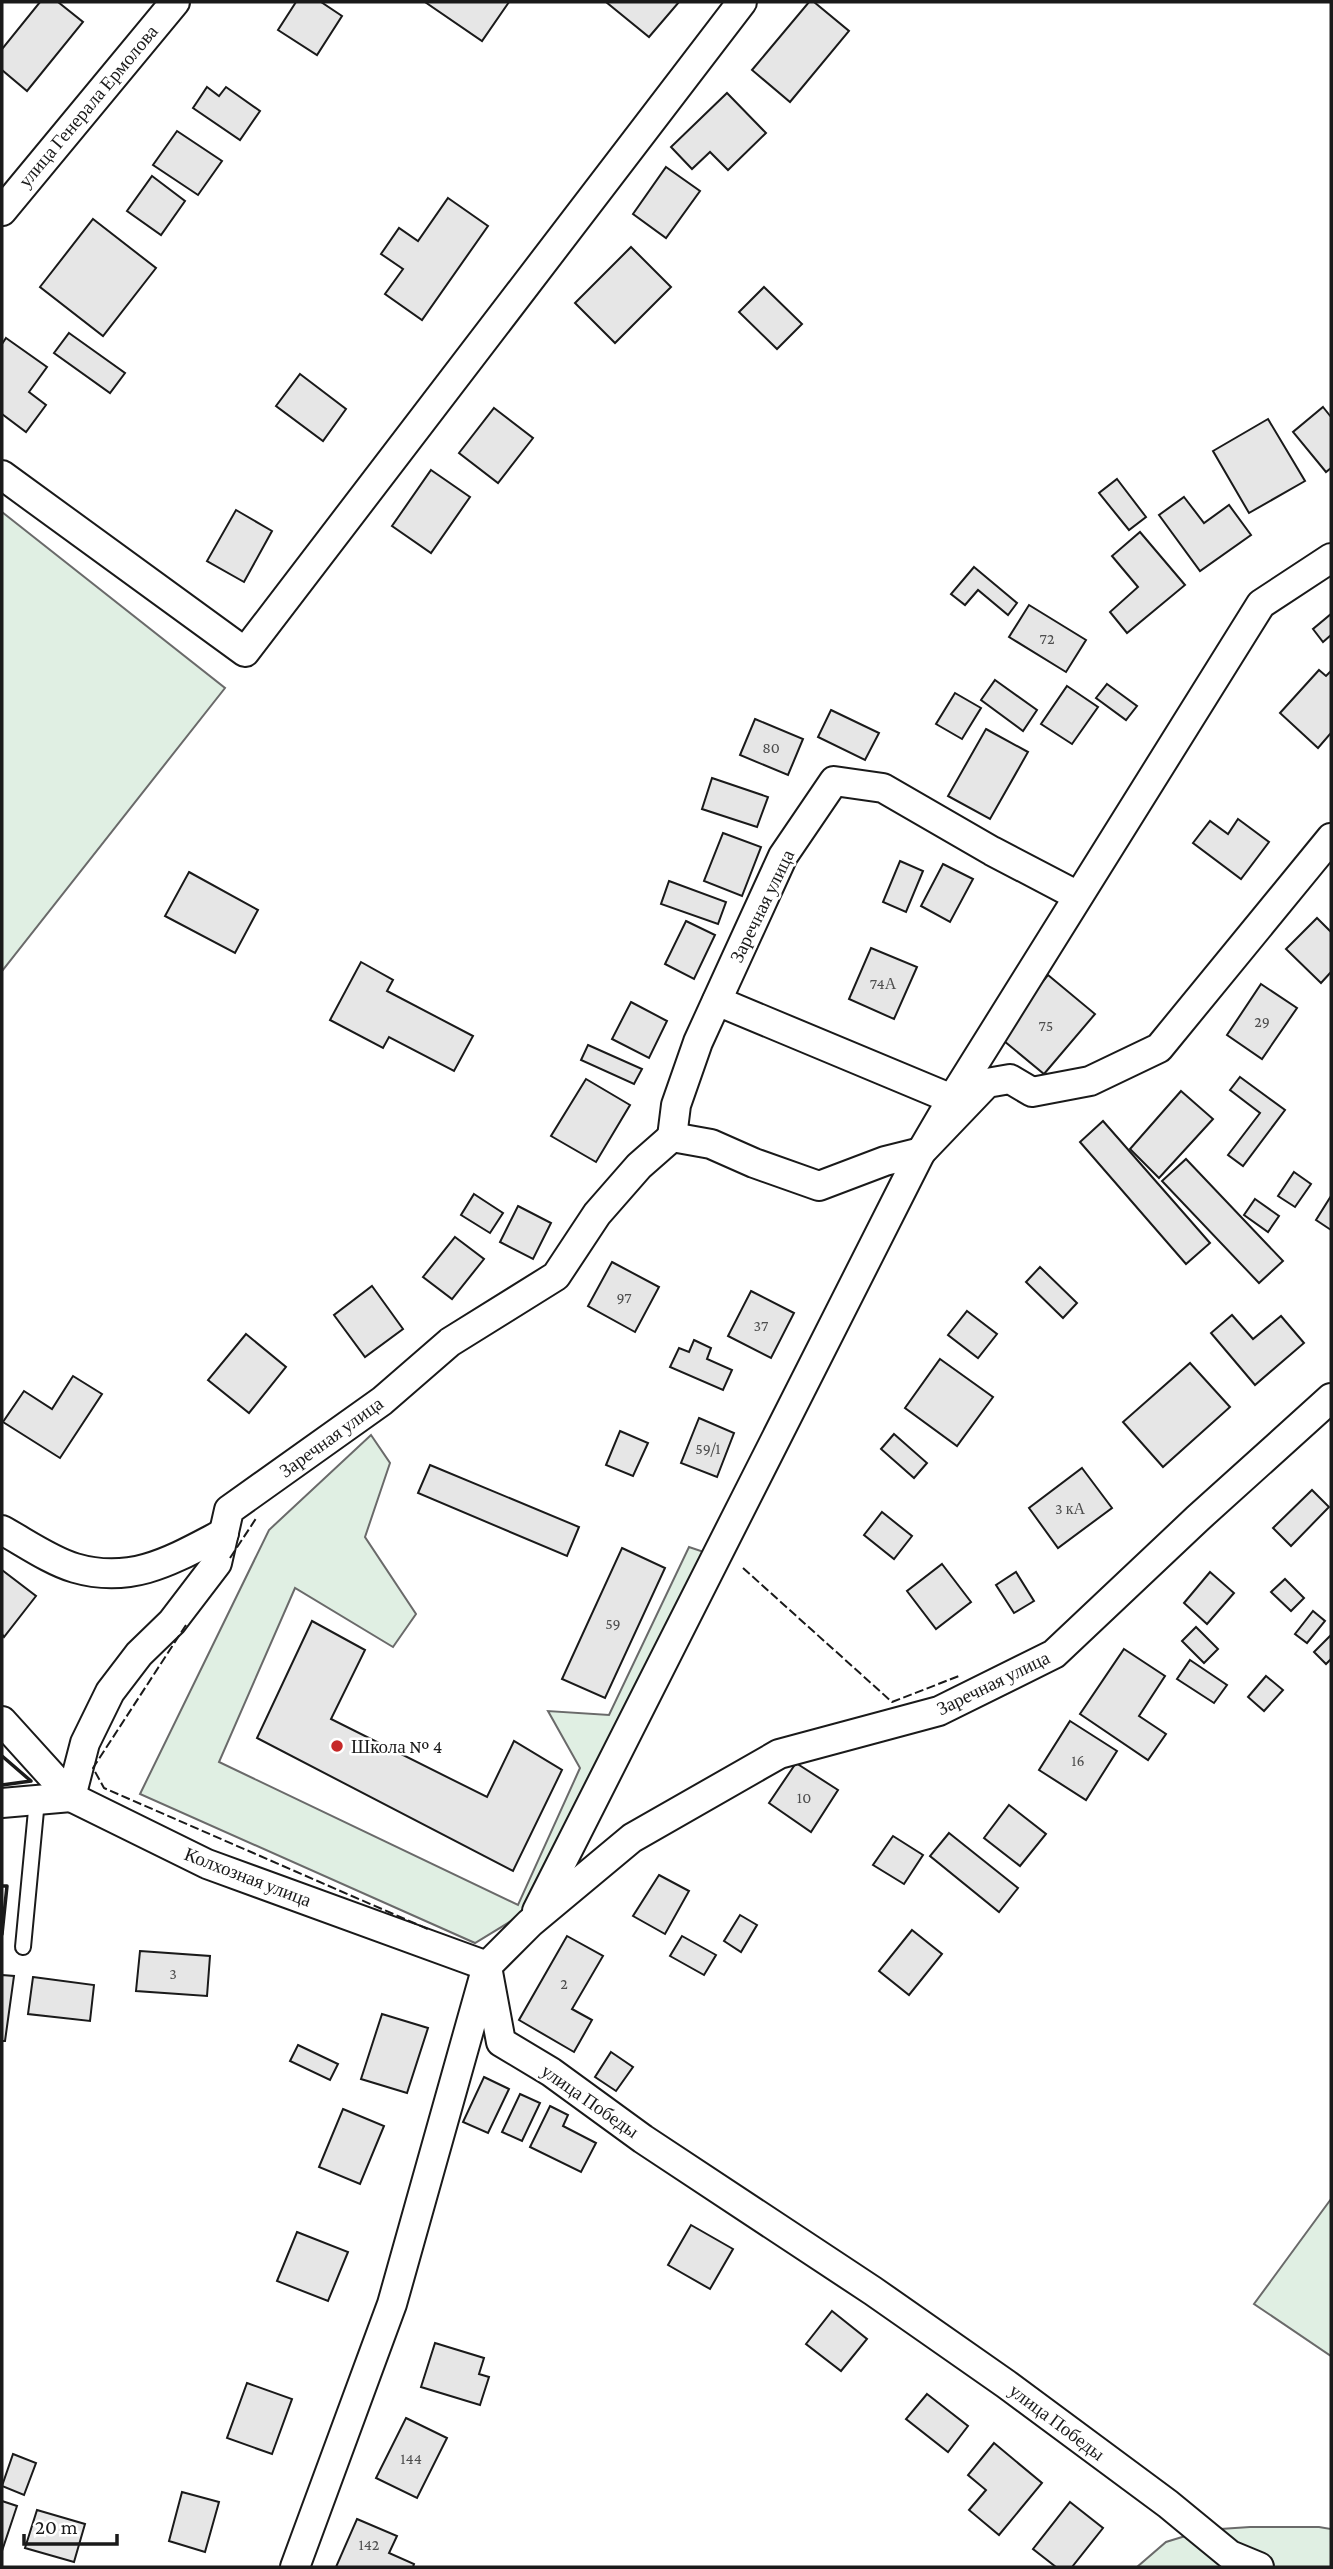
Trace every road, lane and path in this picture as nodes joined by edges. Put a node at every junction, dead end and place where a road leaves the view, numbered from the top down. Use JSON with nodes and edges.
{"nodes":[{"id":1,"x":175,"y":2,"type":"edge"},
{"id":2,"x":743,"y":2,"type":"edge"},
{"id":3,"x":2,"y":211,"type":"edge"},
{"id":4,"x":2,"y":475,"type":"edge"},
{"id":5,"x":1331,"y":558,"type":"edge"},
{"id":6,"x":1331,"y":838,"type":"edge"},
{"id":7,"x":1078,"y":896,"type":"junction"},
{"id":8,"x":717,"y":1001,"type":"junction"},
{"id":9,"x":952,"y":1099,"type":"junction"},
{"id":10,"x":672,"y":1137,"type":"junction"},
{"id":11,"x":921,"y":1152,"type":"junction"},
{"id":12,"x":1331,"y":1398,"type":"edge"},
{"id":13,"x":2,"y":1530,"type":"edge"},
{"id":14,"x":224,"y":1533,"type":"junction"},
{"id":15,"x":2,"y":1721,"type":"edge"},
{"id":16,"x":71,"y":1797,"type":"junction"},
{"id":17,"x":37,"y":1800,"type":"junction"},
{"id":18,"x":2,"y":1803,"type":"edge"},
{"id":19,"x":530,"y":1923,"type":"junction"},
{"id":20,"x":23,"y":1947,"type":"dead end"},
{"id":21,"x":487,"y":1966,"type":"junction"},
{"id":22,"x":295,"y":2567,"type":"edge"},
{"id":23,"x":1259,"y":2567,"type":"edge"}],
"edges":[{"from":1,"to":3,"type":"street","name":"улица Генерала Ермолова"},
{"from":2,"to":4,"type":"street"},
{"from":5,"to":7,"type":"street","name":"Заречная улица"},
{"from":6,"to":11,"type":"street","name":"Заречная улица"},
{"from":7,"to":8,"type":"street","name":"Заречная улица"},
{"from":7,"to":9,"type":"street","name":"Заречная улица"},
{"from":8,"to":9,"type":"street"},
{"from":8,"to":10,"type":"street","name":"Заречная улица"},
{"from":9,"to":11,"type":"street","name":"Заречная улица"},
{"from":10,"to":11,"type":"street"},
{"from":10,"to":14,"type":"street","name":"Заречная улица"},
{"from":11,"to":19,"type":"street","name":"Заречная улица"},
{"from":12,"to":19,"type":"street","name":"Заречная улица"},
{"from":13,"to":14,"type":"street"},
{"from":14,"to":16,"type":"street","name":"Заречная улица"},
{"from":15,"to":16,"type":"street","name":"Колхозная улица"},
{"from":16,"to":17,"type":"street"},
{"from":16,"to":21,"type":"street","name":"Колхозная улица"},
{"from":17,"to":18,"type":"street"},
{"from":17,"to":20,"type":"lane"},
{"from":19,"to":21,"type":"street","name":"Заречная улица"},
{"from":21,"to":22,"type":"street"},
{"from":21,"to":23,"type":"street","name":"улица Победы"}]}
